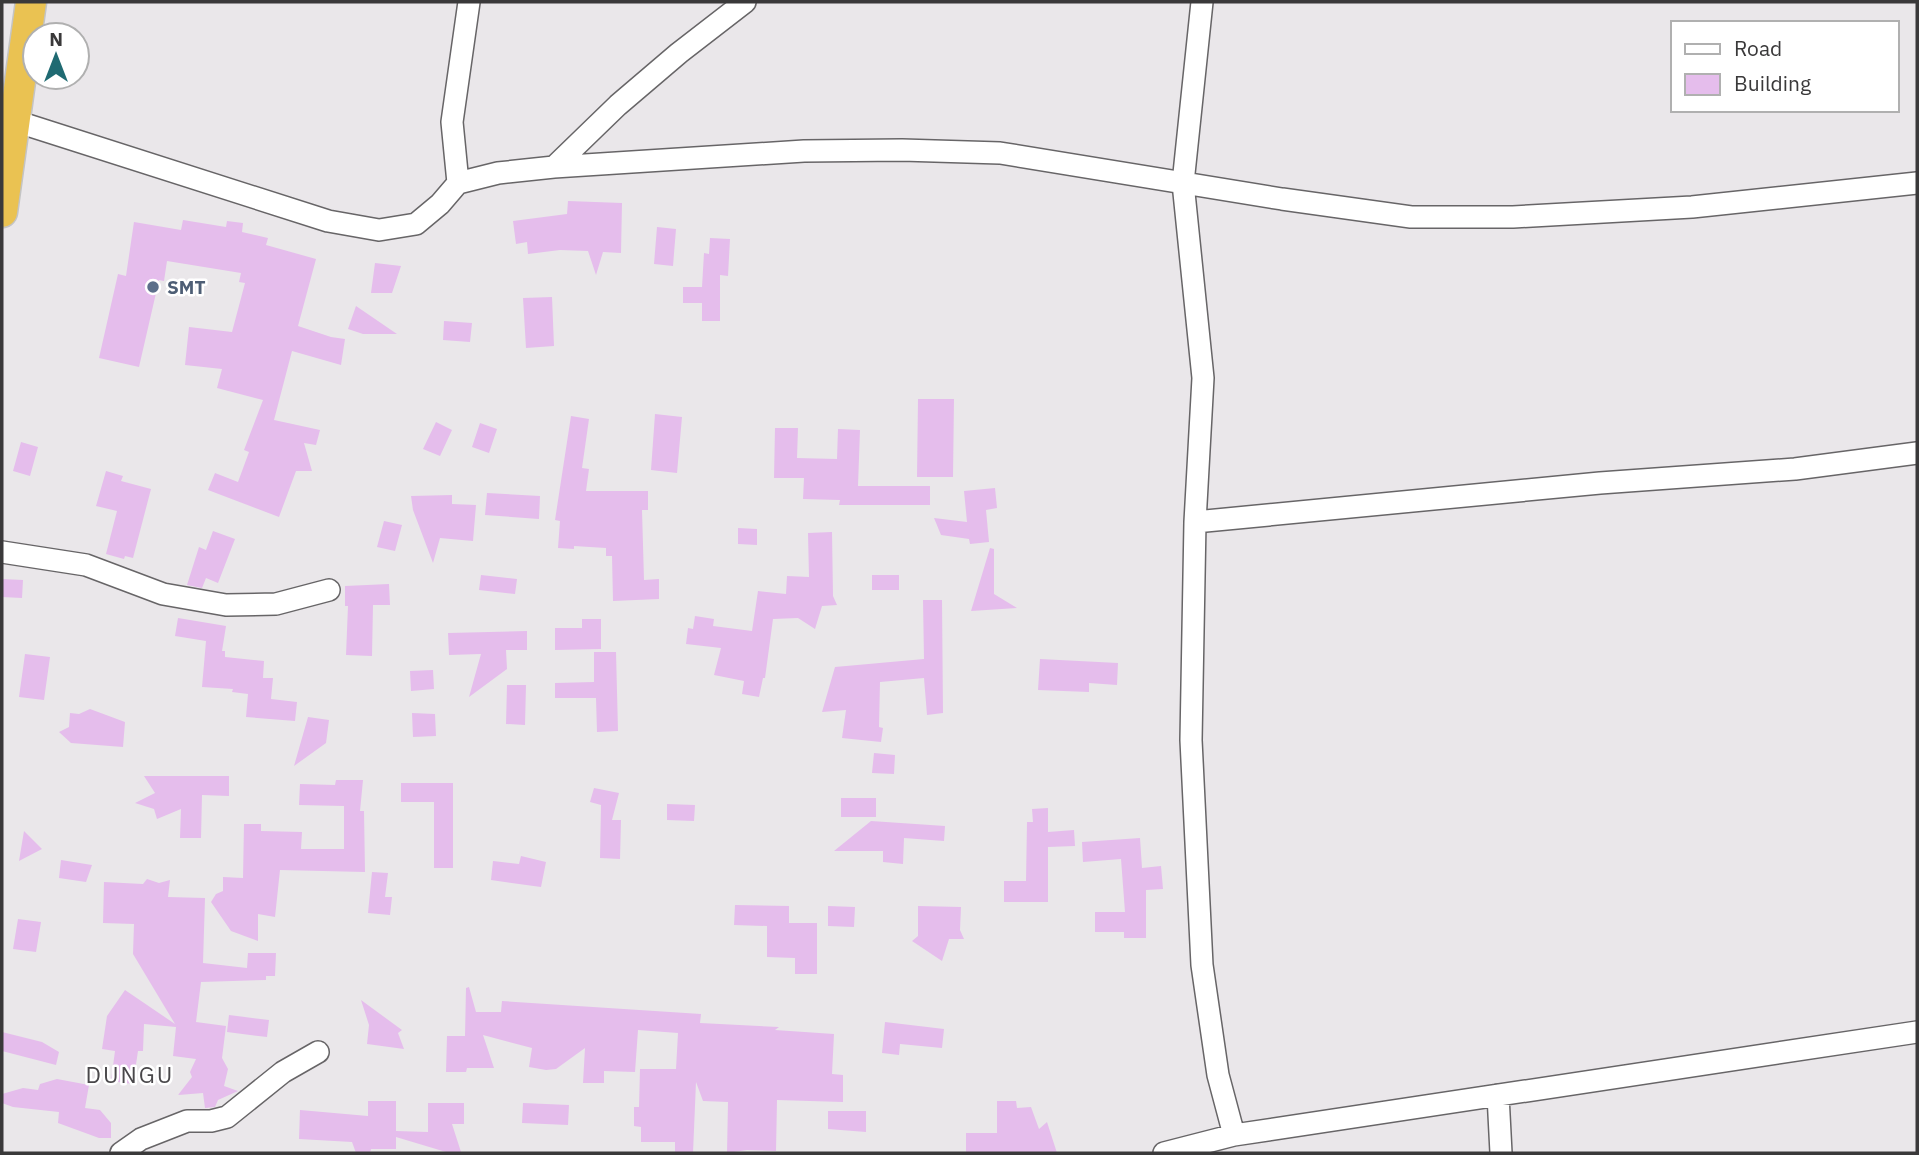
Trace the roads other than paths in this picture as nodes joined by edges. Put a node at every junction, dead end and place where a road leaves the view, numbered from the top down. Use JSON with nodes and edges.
{"nodes":[{"id":1,"x":31,"y":2,"type":"edge"},
{"id":2,"x":469,"y":2,"type":"edge"},
{"id":3,"x":746,"y":2,"type":"edge"},
{"id":4,"x":1202,"y":2,"type":"edge"},
{"id":5,"x":15,"y":121,"type":"junction"},
{"id":6,"x":554,"y":167,"type":"junction"},
{"id":7,"x":458,"y":183,"type":"junction"},
{"id":8,"x":1183,"y":183,"type":"junction"},
{"id":9,"x":1917,"y":183,"type":"edge"},
{"id":10,"x":2,"y":212,"type":"edge"},
{"id":11,"x":1917,"y":453,"type":"edge"},
{"id":12,"x":1195,"y":522,"type":"junction"},
{"id":13,"x":2,"y":552,"type":"edge"},
{"id":14,"x":329,"y":590,"type":"dead end"},
{"id":15,"x":1917,"y":1032,"type":"edge"},
{"id":16,"x":318,"y":1052,"type":"dead end"},
{"id":17,"x":1498,"y":1095,"type":"junction"},
{"id":18,"x":1234,"y":1135,"type":"junction"},
{"id":19,"x":121,"y":1153,"type":"edge"},
{"id":20,"x":1164,"y":1153,"type":"edge"},
{"id":21,"x":1501,"y":1153,"type":"edge"}],
"edges":[{"from":1,"to":5,"type":"highway"},
{"from":2,"to":7,"type":"street"},
{"from":3,"to":6,"type":"street"},
{"from":4,"to":8,"type":"street"},
{"from":5,"to":7,"type":"street"},
{"from":5,"to":10,"type":"highway"},
{"from":6,"to":7,"type":"street"},
{"from":6,"to":8,"type":"street"},
{"from":8,"to":9,"type":"street"},
{"from":8,"to":12,"type":"street"},
{"from":11,"to":12,"type":"street"},
{"from":12,"to":18,"type":"street"},
{"from":13,"to":14,"type":"street"},
{"from":15,"to":17,"type":"street"},
{"from":16,"to":19,"type":"street"},
{"from":17,"to":18,"type":"street"},
{"from":17,"to":21,"type":"street"},
{"from":18,"to":20,"type":"street"}]}
